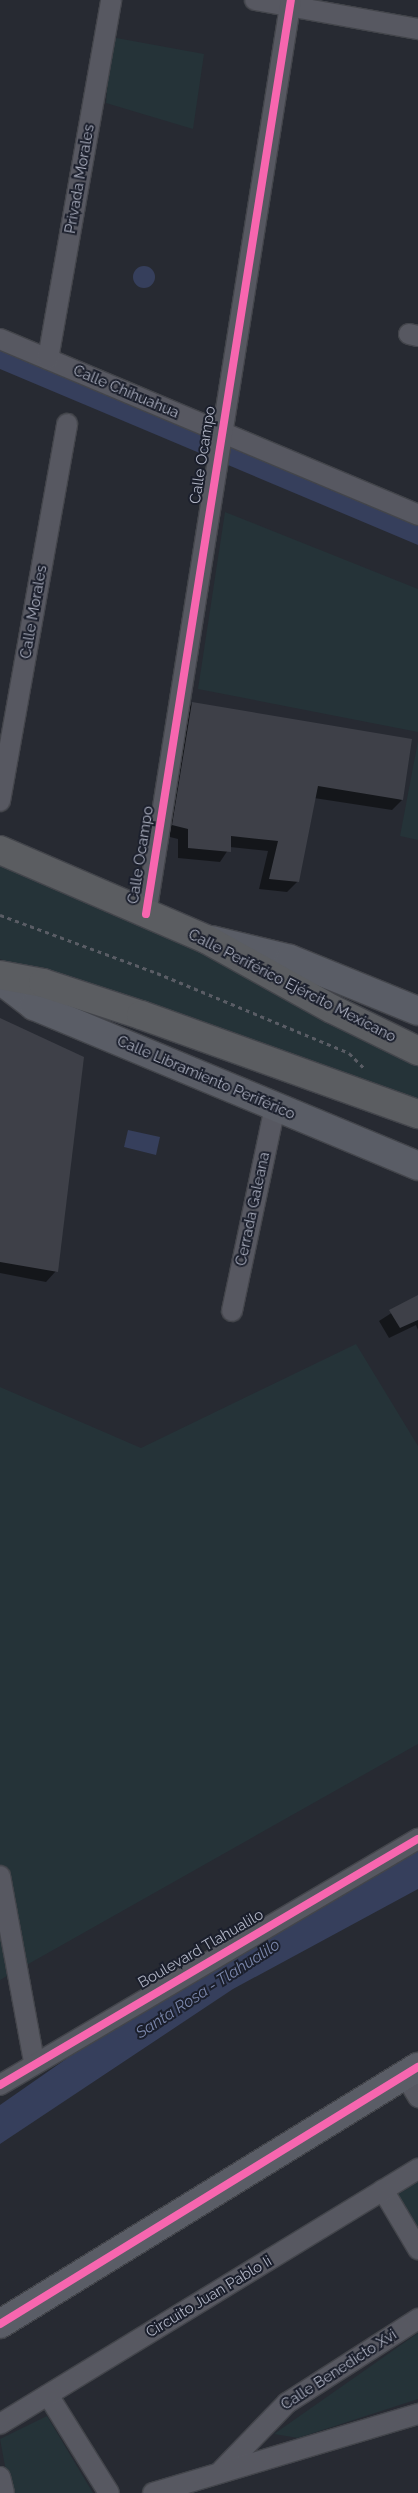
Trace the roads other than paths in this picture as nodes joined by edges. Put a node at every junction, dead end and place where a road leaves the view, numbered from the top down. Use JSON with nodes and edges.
{"nodes":[{"id":1,"x":111,"y":0,"type":"edge"},
{"id":2,"x":256,"y":0,"type":"edge"},
{"id":3,"x":291,"y":3,"type":"edge"},
{"id":4,"x":418,"y":29,"type":"edge"},
{"id":5,"x":0,"y":339,"type":"edge"},
{"id":6,"x":48,"y":359,"type":"junction"},
{"id":7,"x":67,"y":424,"type":"dead end"},
{"id":8,"x":220,"y":437,"type":"junction"},
{"id":9,"x":418,"y":515,"type":"edge"},
{"id":10,"x":0,"y":800,"type":"edge"},
{"id":11,"x":0,"y":850,"type":"edge"},
{"id":12,"x":146,"y":914,"type":"junction"},
{"id":13,"x":206,"y":938,"type":"junction"},
{"id":14,"x":0,"y":975,"type":"edge"},
{"id":15,"x":0,"y":980,"type":"edge"},
{"id":16,"x":418,"y":1011,"type":"edge"},
{"id":17,"x":418,"y":1051,"type":"edge"},
{"id":18,"x":275,"y":1107,"type":"junction"},
{"id":19,"x":418,"y":1114,"type":"edge"},
{"id":20,"x":418,"y":1166,"type":"edge"},
{"id":21,"x":232,"y":1311,"type":"dead end"},
{"id":22,"x":418,"y":1839,"type":"edge"},
{"id":23,"x":0,"y":1876,"type":"edge"},
{"id":24,"x":34,"y":2062,"type":"junction"},
{"id":25,"x":414,"y":2079,"type":"edge"},
{"id":26,"x":0,"y":2085,"type":"edge"},
{"id":27,"x":418,"y":2169,"type":"edge"},
{"id":28,"x":383,"y":2190,"type":"junction"},
{"id":29,"x":418,"y":2250,"type":"edge"},
{"id":30,"x":418,"y":2319,"type":"edge"},
{"id":31,"x":0,"y":2324,"type":"edge"},
{"id":32,"x":48,"y":2395,"type":"junction"},
{"id":33,"x":418,"y":2414,"type":"edge"},
{"id":34,"x":0,"y":2424,"type":"edge"},
{"id":35,"x":222,"y":2470,"type":"junction"},
{"id":36,"x":0,"y":2477,"type":"edge"},
{"id":37,"x":4,"y":2493,"type":"edge"},
{"id":38,"x":109,"y":2493,"type":"edge"},
{"id":39,"x":152,"y":2493,"type":"edge"}],
"edges":[{"from":1,"to":6,"type":"street","name":"Privada Morales"},
{"from":2,"to":3,"type":"street"},
{"from":3,"to":4,"type":"street"},
{"from":3,"to":8,"type":"street","name":"Calle Ocampo"},
{"from":5,"to":6,"type":"street","name":"Calle Chihuahua"},
{"from":6,"to":8,"type":"street","name":"Calle Chihuahua"},
{"from":7,"to":10,"type":"street","name":"Calle Morales"},
{"from":8,"to":9,"type":"street","name":"Calle Chihuahua"},
{"from":8,"to":12,"type":"street","name":"Calle Ocampo"},
{"from":11,"to":12,"type":"highway","name":"Calle Periférico Ejército Mexicano"},
{"from":12,"to":13,"type":"highway","name":"Calle Periférico Ejército Mexicano"},
{"from":13,"to":16,"type":"main road"},
{"from":13,"to":17,"type":"highway","name":"Calle Periférico Ejército Mexicano"},
{"from":14,"to":19,"type":"highway"},
{"from":15,"to":18,"type":"main road","name":"Calle Libramiento Periférico"},
{"from":18,"to":20,"type":"main road","name":"Calle Libramiento Periférico"},
{"from":18,"to":21,"type":"street","name":"Cerrada Galeana"},
{"from":22,"to":24,"type":"street","name":"Boulevard Tlahualilo"},
{"from":23,"to":24,"type":"street"},
{"from":24,"to":26,"type":"street","name":"Boulevard Tlahualilo"},
{"from":25,"to":31,"type":"main road"},
{"from":27,"to":28,"type":"street","name":"Circuito Juan Pablo Ii"},
{"from":28,"to":29,"type":"street"},
{"from":28,"to":32,"type":"street","name":"Circuito Juan Pablo Ii"},
{"from":30,"to":35,"type":"street","name":"Calle Benedicto Xvi"},
{"from":32,"to":34,"type":"street","name":"Circuito Juan Pablo Ii"},
{"from":32,"to":38,"type":"street"},
{"from":33,"to":35,"type":"street"},
{"from":35,"to":39,"type":"street"},
{"from":36,"to":37,"type":"street"}]}
